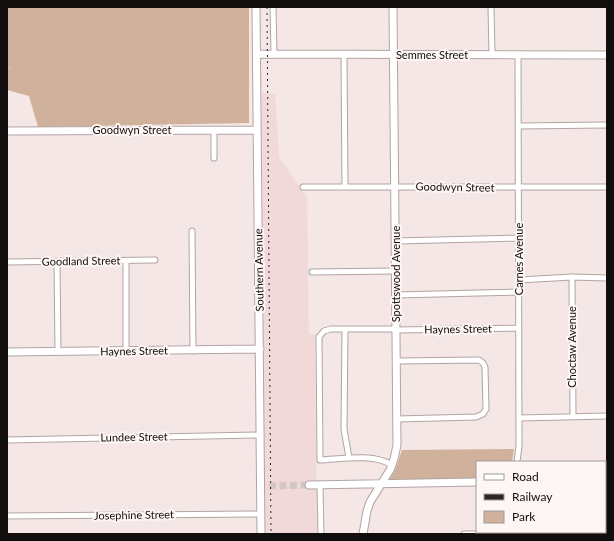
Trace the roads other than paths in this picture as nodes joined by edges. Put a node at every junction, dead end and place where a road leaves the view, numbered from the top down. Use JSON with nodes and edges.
{"nodes":[{"id":1,"x":256,"y":7,"type":"edge"},
{"id":2,"x":273,"y":7,"type":"edge"},
{"id":3,"x":393,"y":7,"type":"edge"},
{"id":4,"x":491,"y":7,"type":"edge"},
{"id":5,"x":257,"y":54,"type":"junction"},
{"id":6,"x":274,"y":54,"type":"junction"},
{"id":7,"x":344,"y":55,"type":"junction"},
{"id":8,"x":393,"y":55,"type":"junction"},
{"id":9,"x":492,"y":55,"type":"junction"},
{"id":10,"x":607,"y":55,"type":"edge"},
{"id":11,"x":518,"y":56,"type":"junction"},
{"id":12,"x":607,"y":125,"type":"edge"},
{"id":13,"x":518,"y":126,"type":"junction"},
{"id":14,"x":214,"y":130,"type":"junction"},
{"id":15,"x":258,"y":130,"type":"junction"},
{"id":16,"x":7,"y":131,"type":"edge"},
{"id":17,"x":214,"y":158,"type":"dead end"},
{"id":18,"x":345,"y":187,"type":"junction"},
{"id":19,"x":395,"y":187,"type":"junction"},
{"id":20,"x":607,"y":187,"type":"edge"},
{"id":21,"x":303,"y":188,"type":"dead end"},
{"id":22,"x":518,"y":188,"type":"junction"},
{"id":23,"x":192,"y":231,"type":"dead end"},
{"id":24,"x":519,"y":238,"type":"junction"},
{"id":25,"x":396,"y":241,"type":"junction"},
{"id":26,"x":155,"y":260,"type":"dead end"},
{"id":27,"x":126,"y":261,"type":"junction"},
{"id":28,"x":7,"y":262,"type":"edge"},
{"id":29,"x":57,"y":262,"type":"junction"},
{"id":30,"x":396,"y":271,"type":"junction"},
{"id":31,"x":312,"y":272,"type":"dead end"},
{"id":32,"x":572,"y":277,"type":"junction"},
{"id":33,"x":607,"y":278,"type":"edge"},
{"id":34,"x":519,"y":280,"type":"junction"},
{"id":35,"x":519,"y":292,"type":"junction"},
{"id":36,"x":396,"y":295,"type":"junction"},
{"id":37,"x":519,"y":328,"type":"junction"},
{"id":38,"x":345,"y":330,"type":"junction"},
{"id":39,"x":396,"y":330,"type":"junction"},
{"id":40,"x":260,"y":349,"type":"junction"},
{"id":41,"x":193,"y":350,"type":"junction"},
{"id":42,"x":126,"y":351,"type":"junction"},
{"id":43,"x":7,"y":352,"type":"edge"},
{"id":44,"x":58,"y":352,"type":"junction"},
{"id":45,"x":396,"y":361,"type":"junction"},
{"id":46,"x":572,"y":416,"type":"junction"},
{"id":47,"x":607,"y":416,"type":"edge"},
{"id":48,"x":519,"y":418,"type":"junction"},
{"id":49,"x":397,"y":419,"type":"junction"},
{"id":50,"x":261,"y":435,"type":"junction"},
{"id":51,"x":7,"y":440,"type":"edge"},
{"id":52,"x":349,"y":458,"type":"junction"},
{"id":53,"x":517,"y":461,"type":"edge"},
{"id":54,"x":392,"y":465,"type":"junction"},
{"id":55,"x":476,"y":482,"type":"edge"},
{"id":56,"x":381,"y":484,"type":"junction"},
{"id":57,"x":309,"y":485,"type":"tunnel mouth"},
{"id":58,"x":320,"y":485,"type":"junction"},
{"id":59,"x":261,"y":514,"type":"junction"},
{"id":60,"x":7,"y":516,"type":"edge"},
{"id":61,"x":504,"y":533,"type":"edge"},
{"id":62,"x":261,"y":534,"type":"edge"},
{"id":63,"x":321,"y":534,"type":"edge"},
{"id":64,"x":364,"y":534,"type":"edge"},
{"id":65,"x":464,"y":534,"type":"edge"}],
"edges":[{"from":1,"to":5,"type":"main road","name":"Southern Avenue"},
{"from":2,"to":6,"type":"street"},
{"from":3,"to":8,"type":"main road","name":"Spottswood Avenue"},
{"from":4,"to":9,"type":"street"},
{"from":5,"to":6,"type":"main road","name":"Semmes Street"},
{"from":5,"to":15,"type":"main road","name":"Southern Avenue"},
{"from":6,"to":7,"type":"main road","name":"Semmes Street"},
{"from":7,"to":8,"type":"main road","name":"Semmes Street"},
{"from":7,"to":18,"type":"street"},
{"from":8,"to":9,"type":"main road","name":"Semmes Street"},
{"from":8,"to":19,"type":"main road","name":"Spottswood Avenue"},
{"from":9,"to":11,"type":"main road","name":"Semmes Street"},
{"from":10,"to":11,"type":"main road","name":"Semmes Street"},
{"from":11,"to":13,"type":"street","name":"Carnes Avenue"},
{"from":12,"to":13,"type":"street"},
{"from":13,"to":22,"type":"street","name":"Carnes Avenue"},
{"from":14,"to":15,"type":"main road","name":"Goodwyn Street"},
{"from":14,"to":16,"type":"main road","name":"Goodwyn Street"},
{"from":14,"to":17,"type":"street"},
{"from":15,"to":40,"type":"main road","name":"Southern Avenue"},
{"from":18,"to":19,"type":"street","name":"Goodwyn Street"},
{"from":18,"to":21,"type":"street","name":"Goodwyn Street"},
{"from":19,"to":22,"type":"street","name":"Goodwyn Street"},
{"from":19,"to":25,"type":"main road","name":"Spottswood Avenue"},
{"from":20,"to":22,"type":"street","name":"Goodwyn Street"},
{"from":22,"to":24,"type":"street","name":"Carnes Avenue"},
{"from":23,"to":41,"type":"street"},
{"from":24,"to":25,"type":"street"},
{"from":24,"to":34,"type":"street","name":"Carnes Avenue"},
{"from":25,"to":30,"type":"main road","name":"Spottswood Avenue"},
{"from":26,"to":27,"type":"street","name":"Goodland Street"},
{"from":27,"to":29,"type":"street","name":"Goodland Street"},
{"from":27,"to":42,"type":"street"},
{"from":28,"to":29,"type":"street","name":"Goodland Street"},
{"from":29,"to":44,"type":"street"},
{"from":30,"to":31,"type":"street"},
{"from":30,"to":36,"type":"main road","name":"Spottswood Avenue"},
{"from":32,"to":33,"type":"street"},
{"from":32,"to":34,"type":"street"},
{"from":32,"to":46,"type":"street","name":"Choctaw Avenue"},
{"from":34,"to":35,"type":"street","name":"Carnes Avenue"},
{"from":35,"to":36,"type":"street"},
{"from":35,"to":37,"type":"street","name":"Carnes Avenue"},
{"from":36,"to":39,"type":"main road","name":"Spottswood Avenue"},
{"from":37,"to":39,"type":"street","name":"Haynes Street"},
{"from":37,"to":48,"type":"street","name":"Carnes Avenue"},
{"from":38,"to":39,"type":"street","name":"Haynes Street"},
{"from":38,"to":52,"type":"street"},
{"from":38,"to":52,"type":"street","name":"Haynes Street"},
{"from":39,"to":45,"type":"main road","name":"Spottswood Avenue"},
{"from":40,"to":41,"type":"main road","name":"Haynes Street"},
{"from":40,"to":50,"type":"main road","name":"Southern Avenue"},
{"from":41,"to":42,"type":"main road","name":"Haynes Street"},
{"from":42,"to":44,"type":"main road","name":"Haynes Street"},
{"from":43,"to":44,"type":"main road","name":"Haynes Street"},
{"from":45,"to":49,"type":"main road","name":"Spottswood Avenue"},
{"from":45,"to":49,"type":"street"},
{"from":46,"to":47,"type":"street"},
{"from":46,"to":48,"type":"street"},
{"from":48,"to":53,"type":"street","name":"Carnes Avenue"},
{"from":49,"to":54,"type":"main road","name":"Spottswood Avenue"},
{"from":50,"to":51,"type":"street","name":"Lundee Street"},
{"from":50,"to":59,"type":"main road","name":"Southern Avenue"},
{"from":52,"to":54,"type":"street"},
{"from":54,"to":56,"type":"main road","name":"Spottswood Avenue"},
{"from":55,"to":56,"type":"main road"},
{"from":56,"to":58,"type":"main road"},
{"from":56,"to":64,"type":"main road","name":"Spottswood Avenue"},
{"from":57,"to":58,"type":"main road"},
{"from":58,"to":63,"type":"street"},
{"from":59,"to":60,"type":"street","name":"Josephine Street"},
{"from":59,"to":62,"type":"main road","name":"Southern Avenue"},
{"from":61,"to":65,"type":"street"}]}
